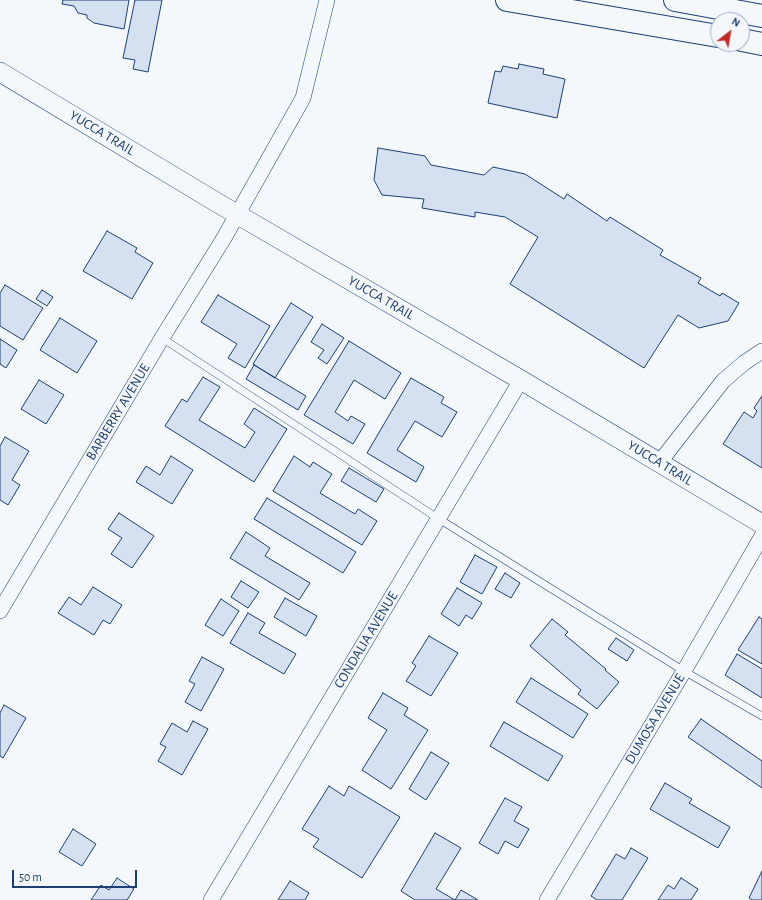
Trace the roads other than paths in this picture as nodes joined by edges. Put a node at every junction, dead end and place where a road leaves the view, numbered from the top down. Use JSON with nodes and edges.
{"nodes":[{"id":1,"x":327,"y":0,"type":"edge"},
{"id":2,"x":507,"y":0,"type":"edge"},
{"id":3,"x":675,"y":0,"type":"edge"},
{"id":4,"x":762,"y":16,"type":"edge"},
{"id":5,"x":710,"y":35,"type":"edge"},
{"id":6,"x":750,"y":42,"type":"edge"},
{"id":7,"x":762,"y":44,"type":"edge"},
{"id":8,"x":0,"y":72,"type":"edge"},
{"id":9,"x":237,"y":214,"type":"junction"},
{"id":10,"x":162,"y":338,"type":"junction"},
{"id":11,"x":762,"y":351,"type":"edge"},
{"id":12,"x":521,"y":380,"type":"junction"},
{"id":13,"x":659,"y":463,"type":"junction"},
{"id":14,"x":439,"y":519,"type":"junction"},
{"id":15,"x":762,"y":524,"type":"edge"},
{"id":16,"x":762,"y":536,"type":"edge"},
{"id":17,"x":0,"y":611,"type":"edge"},
{"id":18,"x":684,"y":671,"type":"junction"},
{"id":19,"x":762,"y":716,"type":"edge"},
{"id":20,"x":211,"y":900,"type":"edge"},
{"id":21,"x":547,"y":900,"type":"edge"}],
"edges":[{"from":1,"to":9,"type":"street","name":"BARBERRY AVENUE"},
{"from":2,"to":5,"type":"main road"},
{"from":3,"to":4,"type":"main road"},
{"from":6,"to":7,"type":"main road"},
{"from":8,"to":9,"type":"street","name":"YUCCA TRAIL"},
{"from":9,"to":10,"type":"street","name":"BARBERRY AVENUE"},
{"from":9,"to":12,"type":"street","name":"YUCCA TRAIL"},
{"from":10,"to":14,"type":"lane"},
{"from":10,"to":17,"type":"street","name":"BARBERRY AVENUE"},
{"from":11,"to":13,"type":"street"},
{"from":12,"to":13,"type":"street","name":"YUCCA TRAIL"},
{"from":12,"to":14,"type":"street","name":"CONDALIA AVENUE"},
{"from":13,"to":15,"type":"street","name":"YUCCA TRAIL"},
{"from":14,"to":18,"type":"lane"},
{"from":14,"to":20,"type":"street","name":"CONDALIA AVENUE"},
{"from":16,"to":18,"type":"street","name":"DUMOSA AVENUE"},
{"from":18,"to":19,"type":"lane"},
{"from":18,"to":21,"type":"street","name":"DUMOSA AVENUE"}]}
